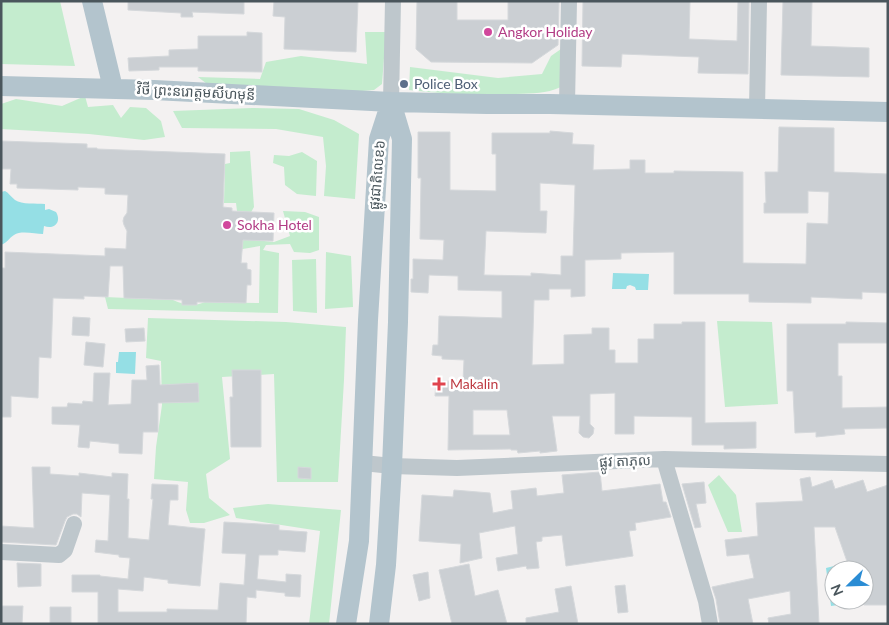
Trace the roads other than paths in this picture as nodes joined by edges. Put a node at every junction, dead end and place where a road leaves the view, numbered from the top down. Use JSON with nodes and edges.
{"nodes":[{"id":1,"x":92,"y":1,"type":"edge"},
{"id":2,"x":393,"y":1,"type":"edge"},
{"id":3,"x":569,"y":1,"type":"edge"},
{"id":4,"x":759,"y":1,"type":"edge"},
{"id":5,"x":1,"y":86,"type":"edge"},
{"id":6,"x":113,"y":88,"type":"junction"},
{"id":7,"x":391,"y":102,"type":"junction"},
{"id":8,"x":567,"y":104,"type":"junction"},
{"id":9,"x":757,"y":109,"type":"junction"},
{"id":10,"x":888,"y":112,"type":"edge"},
{"id":11,"x":664,"y":459,"type":"junction"},
{"id":12,"x":363,"y":463,"type":"junction"},
{"id":13,"x":888,"y":464,"type":"edge"},
{"id":14,"x":392,"y":466,"type":"junction"},
{"id":15,"x":74,"y":524,"type":"dead end"},
{"id":16,"x":1,"y":552,"type":"edge"},
{"id":17,"x":346,"y":624,"type":"edge"},
{"id":18,"x":379,"y":624,"type":"edge"},
{"id":19,"x":710,"y":624,"type":"edge"}],
"edges":[{"from":1,"to":6,"type":"main road"},
{"from":2,"to":7,"type":"street"},
{"from":3,"to":8,"type":"street"},
{"from":4,"to":9,"type":"street"},
{"from":5,"to":6,"type":"main road","name":"វិថី ព្រះនរោត្ដមសីហមុនី"},
{"from":6,"to":7,"type":"main road","name":"វិថី ព្រះនរោត្ដមសីហមុនី"},
{"from":7,"to":8,"type":"main road","name":"វិថី ព្រះនរោត្ដមសីហមុនី"},
{"from":7,"to":12,"type":"main road","name":"ផ្លូវជាតិលេខ៦"},
{"from":7,"to":14,"type":"main road","name":"ផ្លូវជាតិលេខ៦"},
{"from":8,"to":9,"type":"main road","name":"វិថី ព្រះនរោត្ដមសីហមុនី"},
{"from":9,"to":10,"type":"main road","name":"វិថី ព្រះនរោត្ដមសីហមុនី"},
{"from":11,"to":13,"type":"street","name":"ផ្លូវ តាភុល"},
{"from":11,"to":14,"type":"street","name":"ផ្លូវ តាភុល"},
{"from":11,"to":19,"type":"street"},
{"from":12,"to":14,"type":"street","name":"ផ្លូវ តាភុល"},
{"from":12,"to":17,"type":"main road","name":"ផ្លូវជាតិលេខ៦"},
{"from":14,"to":18,"type":"main road","name":"ផ្លូវជាតិលេខ៦"},
{"from":15,"to":16,"type":"street"}]}
